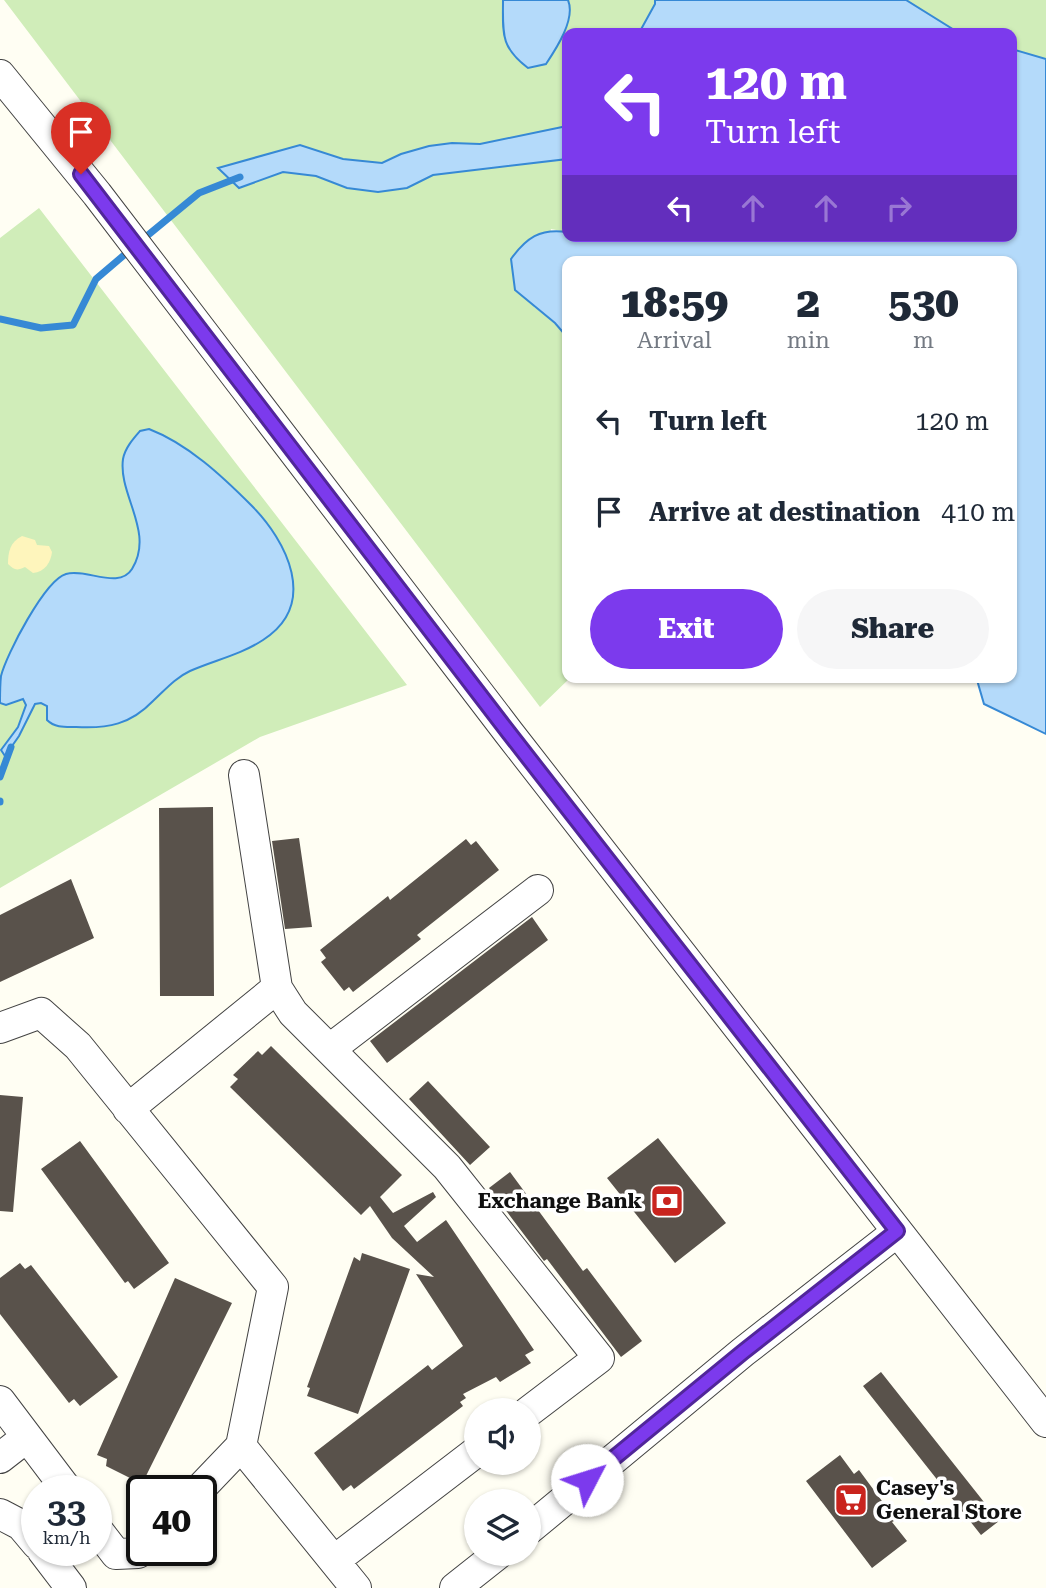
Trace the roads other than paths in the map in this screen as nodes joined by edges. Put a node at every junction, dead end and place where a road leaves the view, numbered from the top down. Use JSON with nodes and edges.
{"nodes":[{"id":1,"x":0,"y":75,"type":"edge"},
{"id":2,"x":244,"y":775,"type":"dead end"},
{"id":3,"x":538,"y":890,"type":"dead end"},
{"id":4,"x":277,"y":988,"type":"junction"},
{"id":5,"x":0,"y":1028,"type":"edge"},
{"id":6,"x":330,"y":1049,"type":"junction"},
{"id":7,"x":128,"y":1109,"type":"junction"},
{"id":8,"x":897,"y":1231,"type":"junction"},
{"id":9,"x":0,"y":1401,"type":"edge"},
{"id":10,"x":541,"y":1402,"type":"edge"},
{"id":11,"x":1046,"y":1422,"type":"edge"},
{"id":12,"x":27,"y":1437,"type":"junction"},
{"id":13,"x":241,"y":1446,"type":"junction"},
{"id":14,"x":0,"y":1458,"type":"edge"},
{"id":15,"x":464,"y":1461,"type":"edge"},
{"id":16,"x":56,"y":1475,"type":"edge"},
{"id":17,"x":213,"y":1475,"type":"edge"},
{"id":18,"x":0,"y":1514,"type":"edge"},
{"id":19,"x":541,"y":1519,"type":"edge"},
{"id":20,"x":21,"y":1525,"type":"edge"},
{"id":21,"x":335,"y":1560,"type":"junction"},
{"id":22,"x":54,"y":1566,"type":"edge"},
{"id":23,"x":483,"y":1566,"type":"edge"},
{"id":24,"x":71,"y":1588,"type":"edge"},
{"id":25,"x":356,"y":1588,"type":"edge"},
{"id":26,"x":455,"y":1588,"type":"edge"}],
"edges":[{"from":1,"to":8,"type":"street"},
{"from":2,"to":4,"type":"street"},
{"from":3,"to":6,"type":"street"},
{"from":4,"to":6,"type":"street"},
{"from":4,"to":7,"type":"street"},
{"from":5,"to":7,"type":"street"},
{"from":6,"to":10,"type":"street"},
{"from":7,"to":13,"type":"street"},
{"from":8,"to":11,"type":"street"},
{"from":8,"to":19,"type":"street"},
{"from":9,"to":12,"type":"street"},
{"from":12,"to":14,"type":"street"},
{"from":12,"to":16,"type":"street"},
{"from":13,"to":17,"type":"street"},
{"from":13,"to":21,"type":"street"},
{"from":15,"to":21,"type":"street"},
{"from":18,"to":20,"type":"street"},
{"from":21,"to":25,"type":"street"},
{"from":22,"to":24,"type":"street"},
{"from":23,"to":26,"type":"street"}]}
